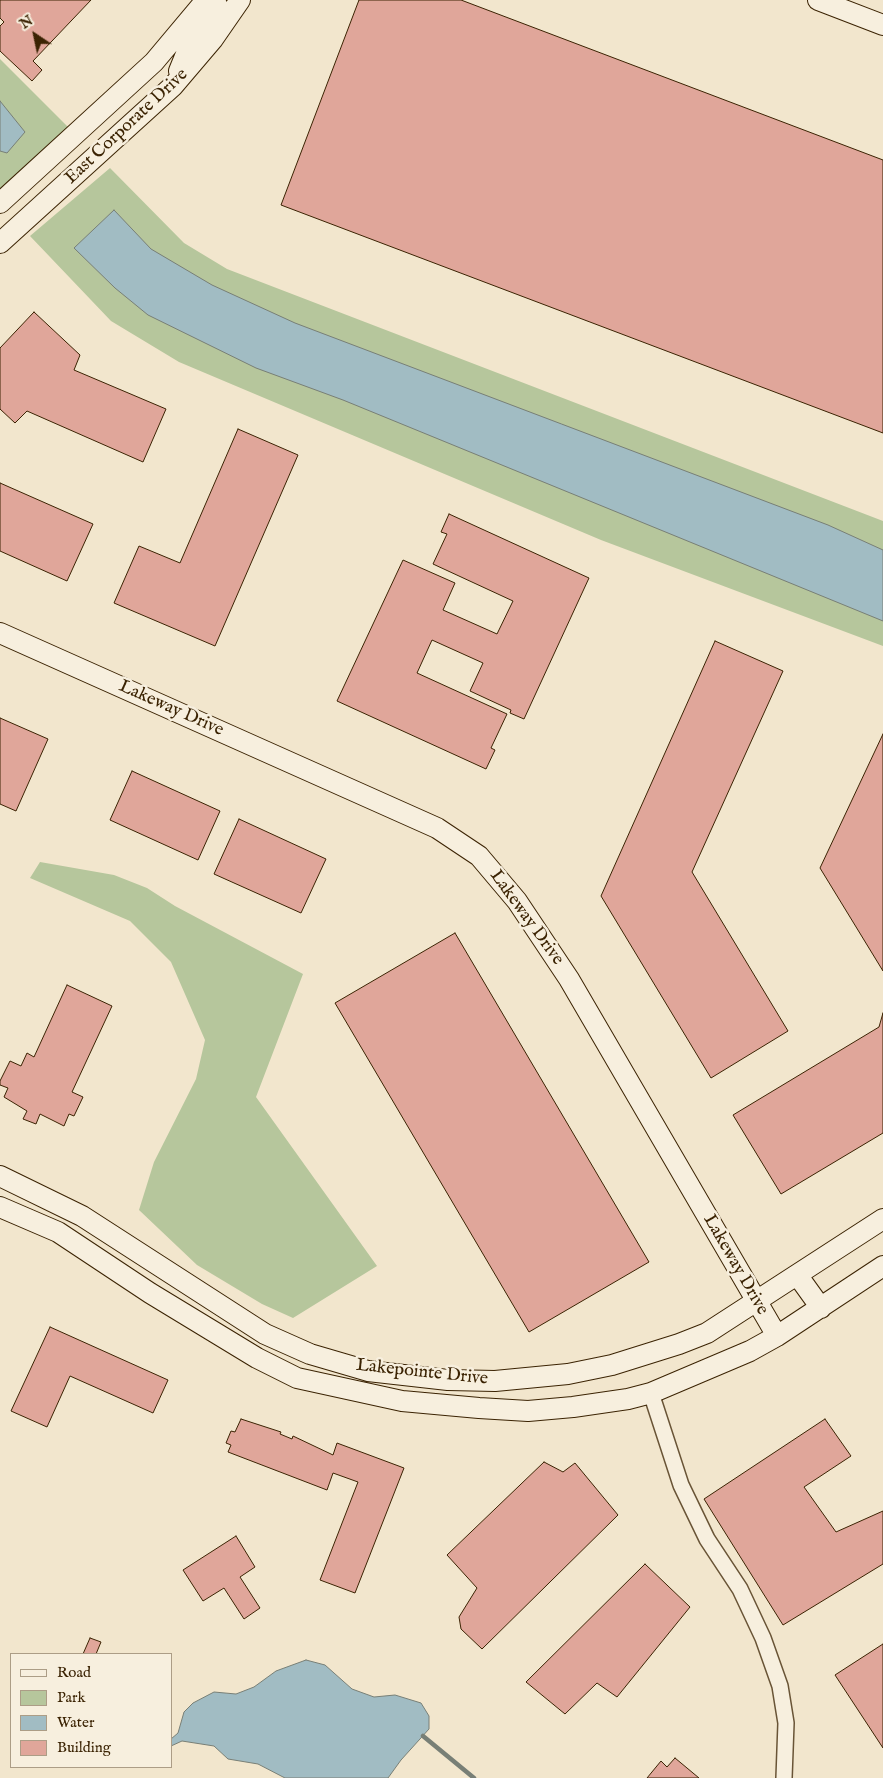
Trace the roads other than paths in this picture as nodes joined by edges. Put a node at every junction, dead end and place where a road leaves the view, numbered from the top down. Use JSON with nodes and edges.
{"nodes":[{"id":1,"x":206,"y":0,"type":"edge"},
{"id":2,"x":220,"y":0,"type":"edge"},
{"id":3,"x":240,"y":0,"type":"edge"},
{"id":4,"x":818,"y":0,"type":"edge"},
{"id":5,"x":883,"y":25,"type":"edge"},
{"id":6,"x":173,"y":86,"type":"junction"},
{"id":7,"x":0,"y":203,"type":"edge"},
{"id":8,"x":0,"y":243,"type":"edge"},
{"id":9,"x":0,"y":633,"type":"edge"},
{"id":10,"x":0,"y":1176,"type":"edge"},
{"id":11,"x":0,"y":1207,"type":"edge"},
{"id":12,"x":883,"y":1219,"type":"edge"},
{"id":13,"x":883,"y":1266,"type":"edge"},
{"id":14,"x":798,"y":1276,"type":"junction"},
{"id":15,"x":756,"y":1303,"type":"junction"},
{"id":16,"x":821,"y":1308,"type":"junction"},
{"id":17,"x":266,"y":1334,"type":"junction"},
{"id":18,"x":777,"y":1336,"type":"junction"},
{"id":19,"x":257,"y":1358,"type":"junction"},
{"id":20,"x":651,"y":1392,"type":"junction"},
{"id":21,"x":784,"y":1778,"type":"edge"}],
"edges":[{"from":1,"to":7,"type":"main road","name":"East Corporate Drive"},
{"from":2,"to":6,"type":"main road"},
{"from":3,"to":6,"type":"main road","name":"East Corporate Drive"},
{"from":4,"to":5,"type":"main road"},
{"from":6,"to":8,"type":"main road","name":"East Corporate Drive"},
{"from":9,"to":15,"type":"main road","name":"Lakeway Drive"},
{"from":10,"to":17,"type":"main road","name":"Lakepointe Drive"},
{"from":11,"to":19,"type":"main road","name":"Lakepointe Drive"},
{"from":12,"to":14,"type":"main road","name":"Lakepointe Drive"},
{"from":13,"to":16,"type":"main road","name":"Lakepointe Drive"},
{"from":14,"to":15,"type":"main road","name":"Lakepointe Drive"},
{"from":14,"to":16,"type":"main road"},
{"from":15,"to":17,"type":"main road","name":"Lakepointe Drive"},
{"from":15,"to":18,"type":"main road","name":"Lakeway Drive"},
{"from":16,"to":18,"type":"main road","name":"Lakepointe Drive"},
{"from":17,"to":19,"type":"main road"},
{"from":18,"to":20,"type":"main road","name":"Lakepointe Drive"},
{"from":19,"to":20,"type":"main road","name":"Lakepointe Drive"},
{"from":20,"to":21,"type":"street"}]}
